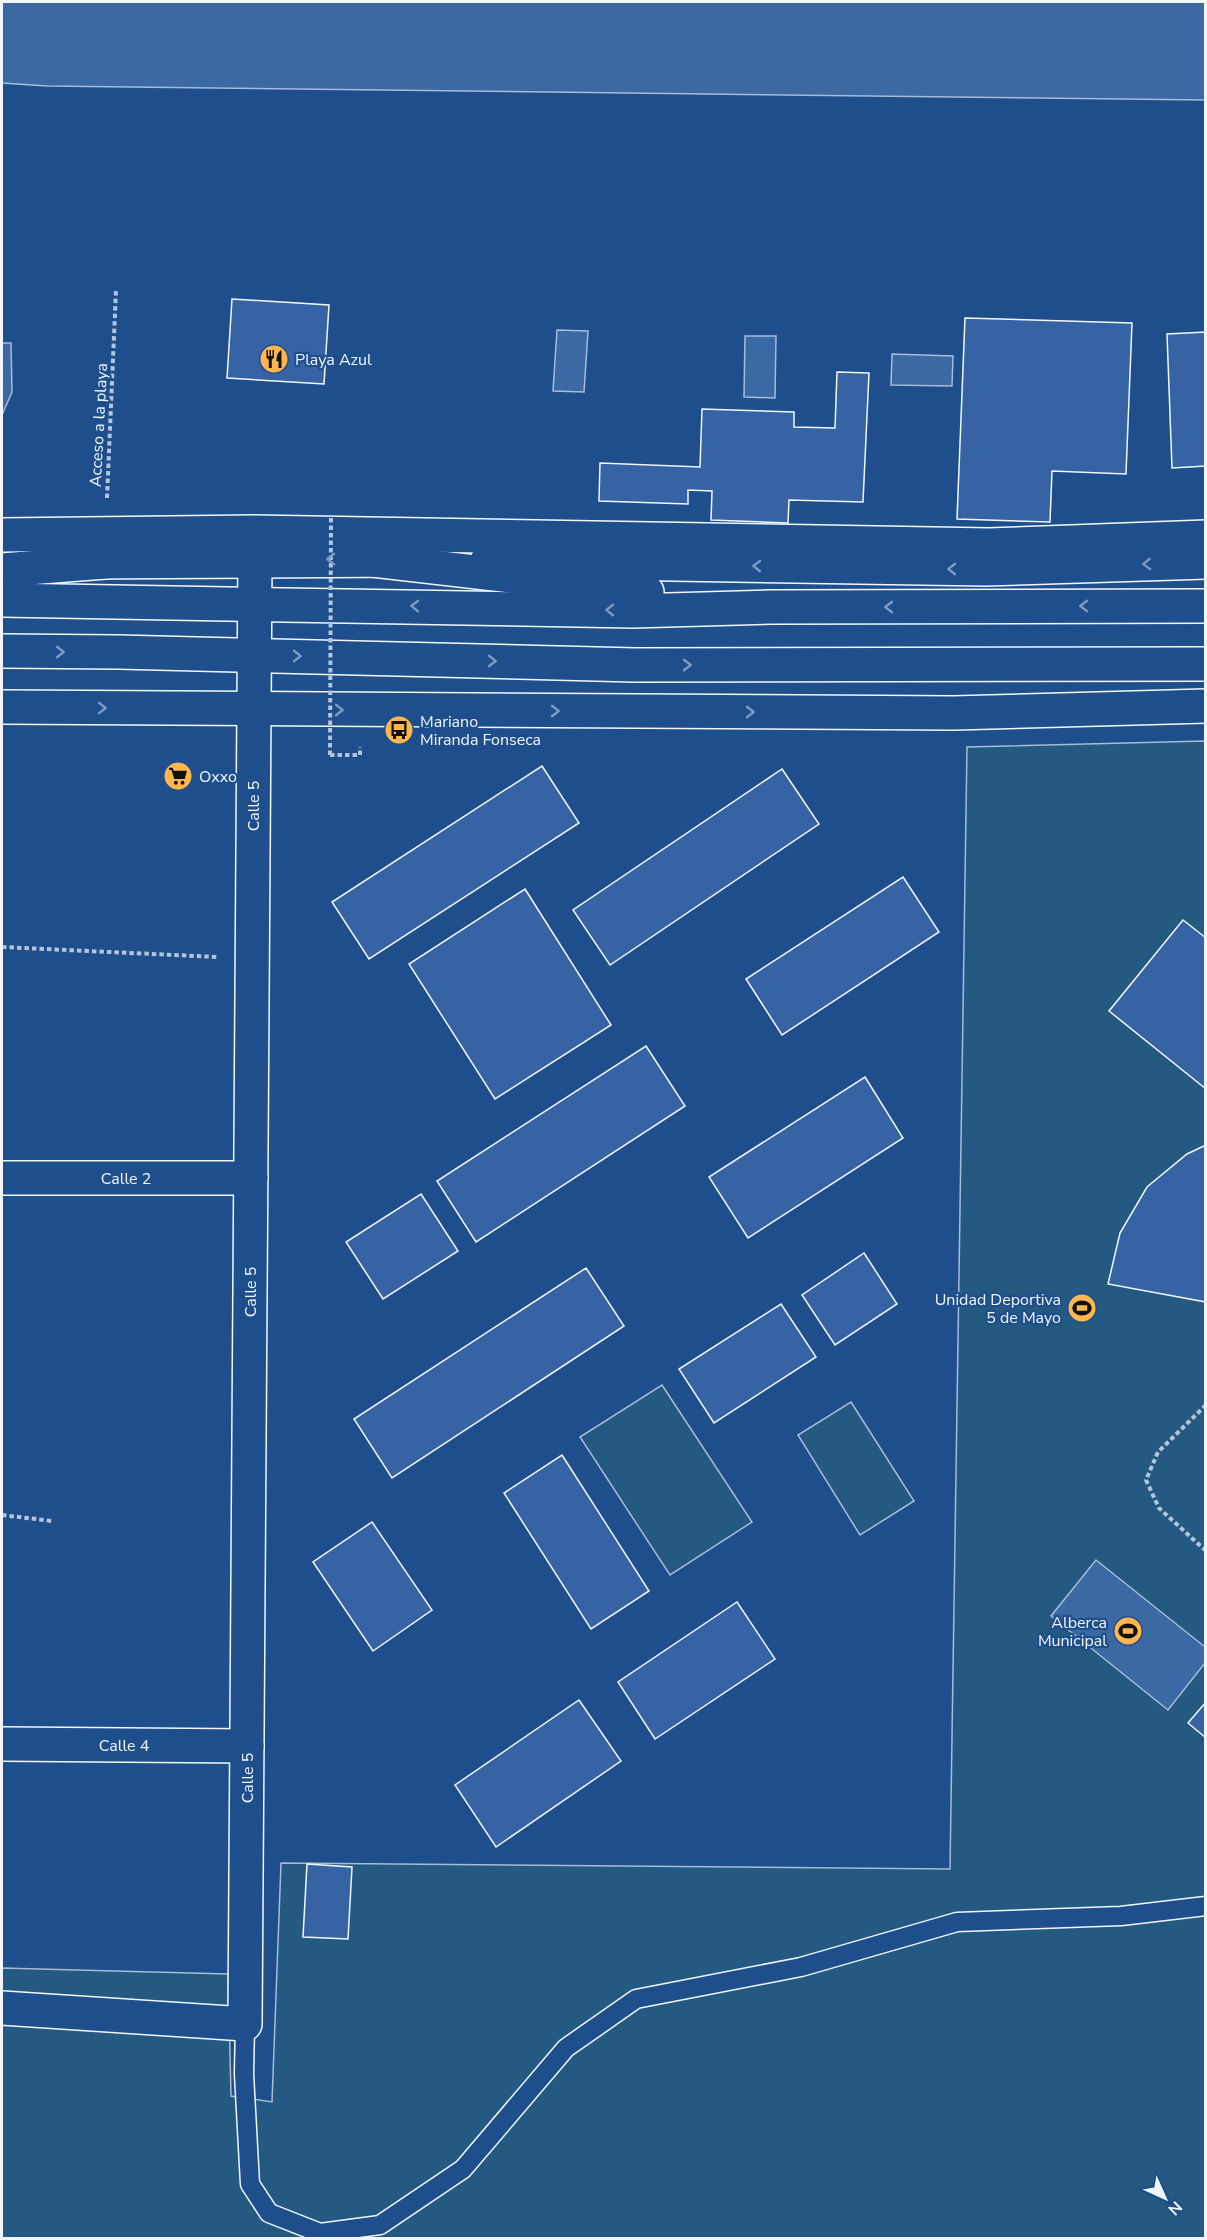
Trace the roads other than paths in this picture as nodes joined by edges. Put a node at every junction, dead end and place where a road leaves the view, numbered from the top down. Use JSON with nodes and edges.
{"nodes":[{"id":1,"x":2,"y":536,"type":"edge"},
{"id":2,"x":1206,"y":537,"type":"edge"},
{"id":3,"x":105,"y":548,"type":"junction"},
{"id":4,"x":255,"y":559,"type":"junction"},
{"id":5,"x":373,"y":560,"type":"junction"},
{"id":6,"x":2,"y":562,"type":"edge"},
{"id":7,"x":1206,"y":562,"type":"edge"},
{"id":8,"x":2,"y":570,"type":"edge"},
{"id":9,"x":2,"y":600,"type":"edge"},
{"id":10,"x":254,"y":603,"type":"junction"},
{"id":11,"x":1206,"y":606,"type":"edge"},
{"id":12,"x":771,"y":607,"type":"junction"},
{"id":13,"x":2,"y":651,"type":"edge"},
{"id":14,"x":254,"y":655,"type":"junction"},
{"id":15,"x":1206,"y":664,"type":"edge"},
{"id":16,"x":2,"y":706,"type":"edge"},
{"id":17,"x":1206,"y":706,"type":"edge"},
{"id":18,"x":254,"y":710,"type":"junction"},
{"id":19,"x":2,"y":1178,"type":"edge"},
{"id":20,"x":251,"y":1178,"type":"junction"},
{"id":21,"x":2,"y":1744,"type":"edge"},
{"id":22,"x":247,"y":1746,"type":"junction"},
{"id":23,"x":1206,"y":1906,"type":"edge"},
{"id":24,"x":2,"y":2008,"type":"edge"},
{"id":25,"x":245,"y":2024,"type":"junction"}],
"edges":[{"from":1,"to":3,"type":"main road"},
{"from":2,"to":3,"type":"main road"},
{"from":3,"to":4,"type":"main road"},
{"from":3,"to":6,"type":"main road"},
{"from":3,"to":8,"type":"main road"},
{"from":5,"to":4,"type":"main road","one_way":true},
{"from":4,"to":10,"type":"main road","name":"Calle 5"},
{"from":7,"to":5,"type":"main road","one_way":true},
{"from":5,"to":12,"type":"main road"},
{"from":9,"to":10,"type":"main road"},
{"from":12,"to":10,"type":"main road","one_way":true},
{"from":10,"to":14,"type":"main road","name":"Calle 5"},
{"from":11,"to":12,"type":"main road","one_way":true},
{"from":13,"to":14,"type":"main road","one_way":true},
{"from":14,"to":15,"type":"main road","one_way":true},
{"from":14,"to":18,"type":"main road","name":"Calle 5"},
{"from":16,"to":18,"type":"main road","one_way":true},
{"from":18,"to":17,"type":"main road","one_way":true},
{"from":18,"to":20,"type":"main road","name":"Calle 5"},
{"from":19,"to":20,"type":"main road","name":"Calle 2"},
{"from":20,"to":22,"type":"main road","name":"Calle 5"},
{"from":21,"to":22,"type":"main road","name":"Calle 4"},
{"from":22,"to":25,"type":"main road","name":"Calle 5"},
{"from":23,"to":25,"type":"lane"},
{"from":24,"to":25,"type":"main road"}]}
